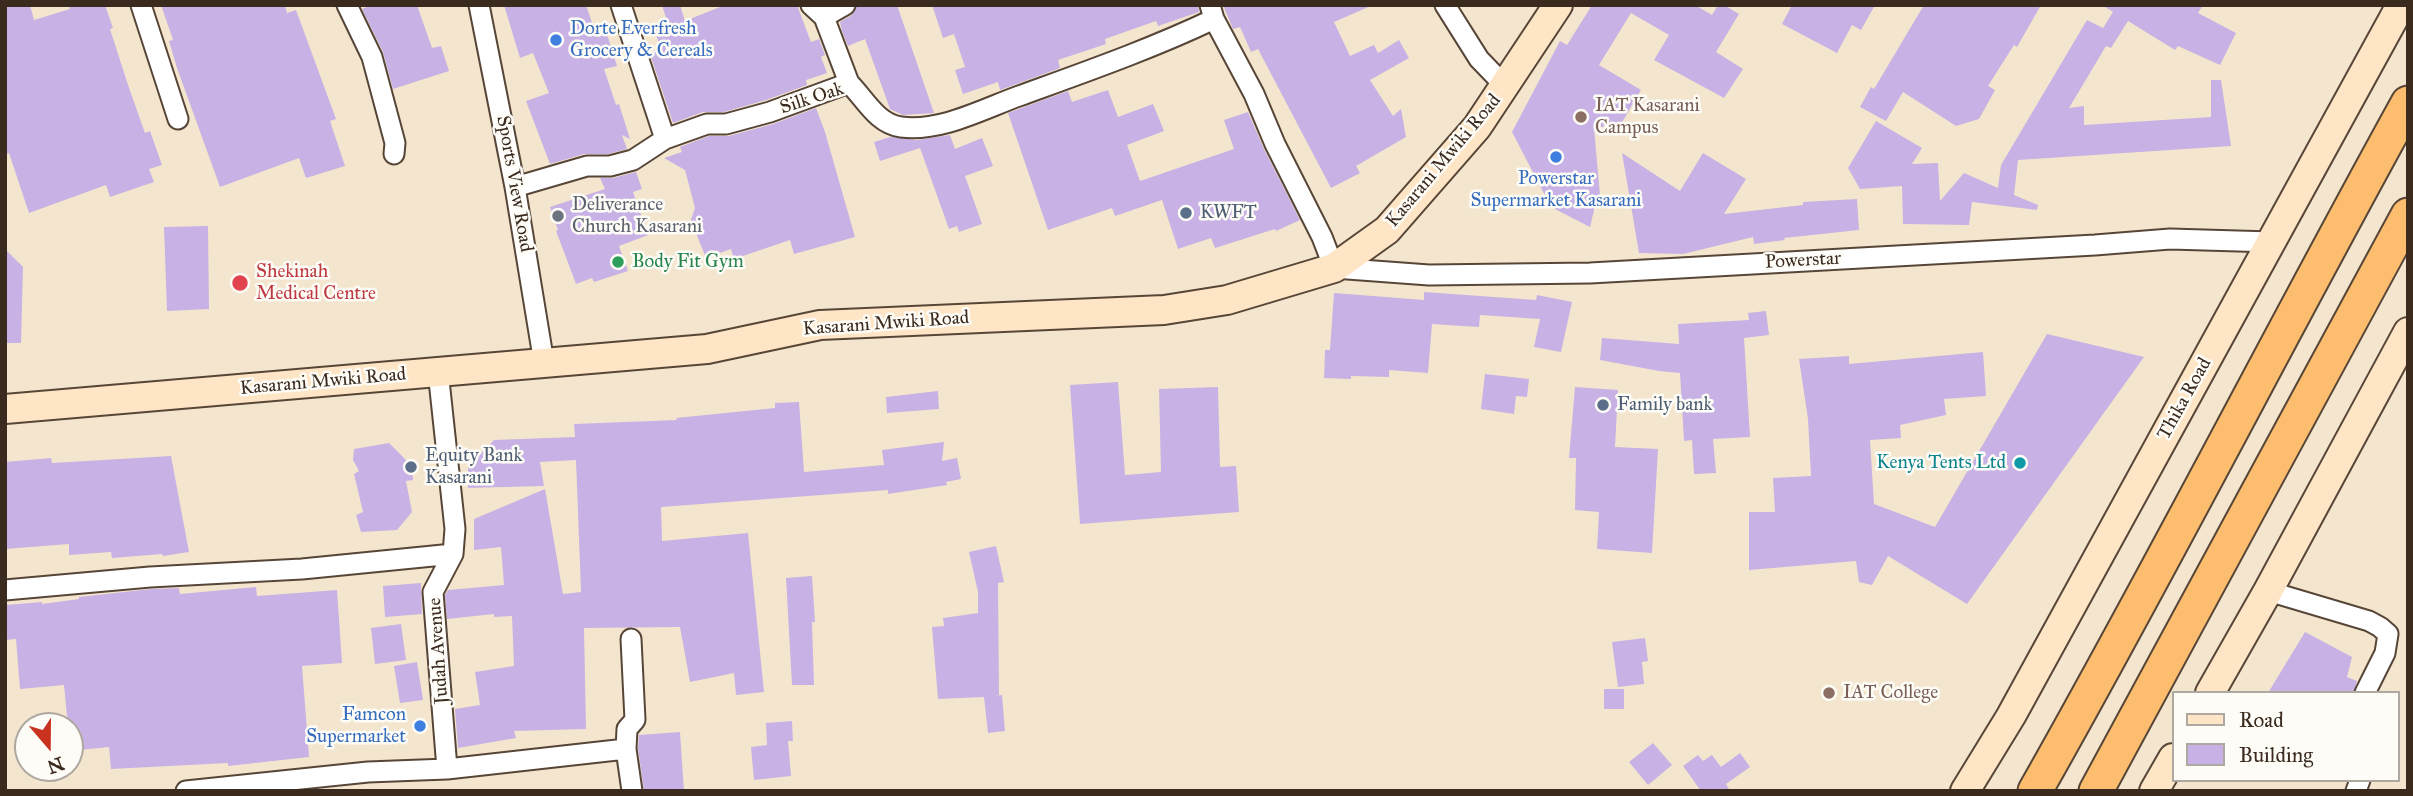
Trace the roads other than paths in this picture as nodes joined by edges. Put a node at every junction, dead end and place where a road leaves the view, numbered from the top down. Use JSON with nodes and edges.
{"nodes":[{"id":1,"x":141,"y":5,"type":"edge"},
{"id":2,"x":347,"y":5,"type":"edge"},
{"id":3,"x":479,"y":5,"type":"edge"},
{"id":4,"x":621,"y":5,"type":"edge"},
{"id":5,"x":845,"y":5,"type":"edge"},
{"id":6,"x":1445,"y":5,"type":"edge"},
{"id":7,"x":1558,"y":5,"type":"edge"},
{"id":8,"x":2401,"y":5,"type":"edge"},
{"id":9,"x":818,"y":11,"type":"edge"},
{"id":10,"x":1212,"y":12,"type":"edge"},
{"id":11,"x":849,"y":83,"type":"junction"},
{"id":12,"x":1506,"y":87,"type":"junction"},
{"id":13,"x":2408,"y":103,"type":"edge"},
{"id":14,"x":178,"y":119,"type":"dead end"},
{"id":15,"x":665,"y":139,"type":"junction"},
{"id":16,"x":394,"y":154,"type":"dead end"},
{"id":17,"x":515,"y":187,"type":"junction"},
{"id":18,"x":2408,"y":215,"type":"edge"},
{"id":19,"x":2272,"y":242,"type":"junction"},
{"id":20,"x":1334,"y":268,"type":"junction"},
{"id":21,"x":2408,"y":332,"type":"edge"},
{"id":22,"x":544,"y":363,"type":"junction"},
{"id":23,"x":438,"y":371,"type":"junction"},
{"id":24,"x":5,"y":409,"type":"edge"},
{"id":25,"x":453,"y":554,"type":"junction"},
{"id":26,"x":5,"y":590,"type":"edge"},
{"id":27,"x":2268,"y":592,"type":"junction"},
{"id":28,"x":631,"y":639,"type":"dead end"},
{"id":29,"x":2211,"y":691,"type":"edge"},
{"id":30,"x":2366,"y":691,"type":"edge"},
{"id":31,"x":626,"y":749,"type":"junction"},
{"id":32,"x":2172,"y":760,"type":"edge"},
{"id":33,"x":447,"y":769,"type":"junction"},
{"id":34,"x":186,"y":791,"type":"edge"},
{"id":35,"x":632,"y":791,"type":"edge"},
{"id":36,"x":1965,"y":791,"type":"edge"},
{"id":37,"x":2035,"y":791,"type":"edge"},
{"id":38,"x":2096,"y":791,"type":"edge"},
{"id":39,"x":2154,"y":791,"type":"edge"}],
"edges":[{"from":1,"to":14,"type":"street"},
{"from":2,"to":16,"type":"street"},
{"from":3,"to":17,"type":"street","name":"Sports View Road"},
{"from":4,"to":15,"type":"street"},
{"from":5,"to":9,"type":"street"},
{"from":6,"to":12,"type":"street"},
{"from":7,"to":12,"type":"main road","name":"Kasarani Mwiki Road"},
{"from":8,"to":19,"type":"main road","name":"Thika Road"},
{"from":9,"to":11,"type":"street"},
{"from":10,"to":11,"type":"street","name":"Silk Oak"},
{"from":10,"to":20,"type":"street"},
{"from":11,"to":15,"type":"street","name":"Silk Oak"},
{"from":12,"to":20,"type":"main road","name":"Kasarani Mwiki Road"},
{"from":13,"to":37,"type":"highway"},
{"from":15,"to":17,"type":"street","name":"Silk Oak"},
{"from":17,"to":22,"type":"street","name":"Sports View Road"},
{"from":18,"to":38,"type":"highway"},
{"from":19,"to":20,"type":"street","name":"Powerstar"},
{"from":19,"to":36,"type":"main road","name":"Thika Road"},
{"from":20,"to":22,"type":"main road","name":"Kasarani Mwiki Road"},
{"from":21,"to":27,"type":"main road"},
{"from":22,"to":23,"type":"main road","name":"Kasarani Mwiki Road"},
{"from":23,"to":24,"type":"main road","name":"Kasarani Mwiki Road"},
{"from":23,"to":25,"type":"street","name":"Judah Avenue"},
{"from":25,"to":26,"type":"street"},
{"from":25,"to":33,"type":"street","name":"Judah Avenue"},
{"from":27,"to":29,"type":"main road"},
{"from":27,"to":30,"type":"street"},
{"from":28,"to":31,"type":"street"},
{"from":31,"to":33,"type":"street"},
{"from":31,"to":35,"type":"street"},
{"from":32,"to":39,"type":"main road"},
{"from":33,"to":34,"type":"street"}]}
